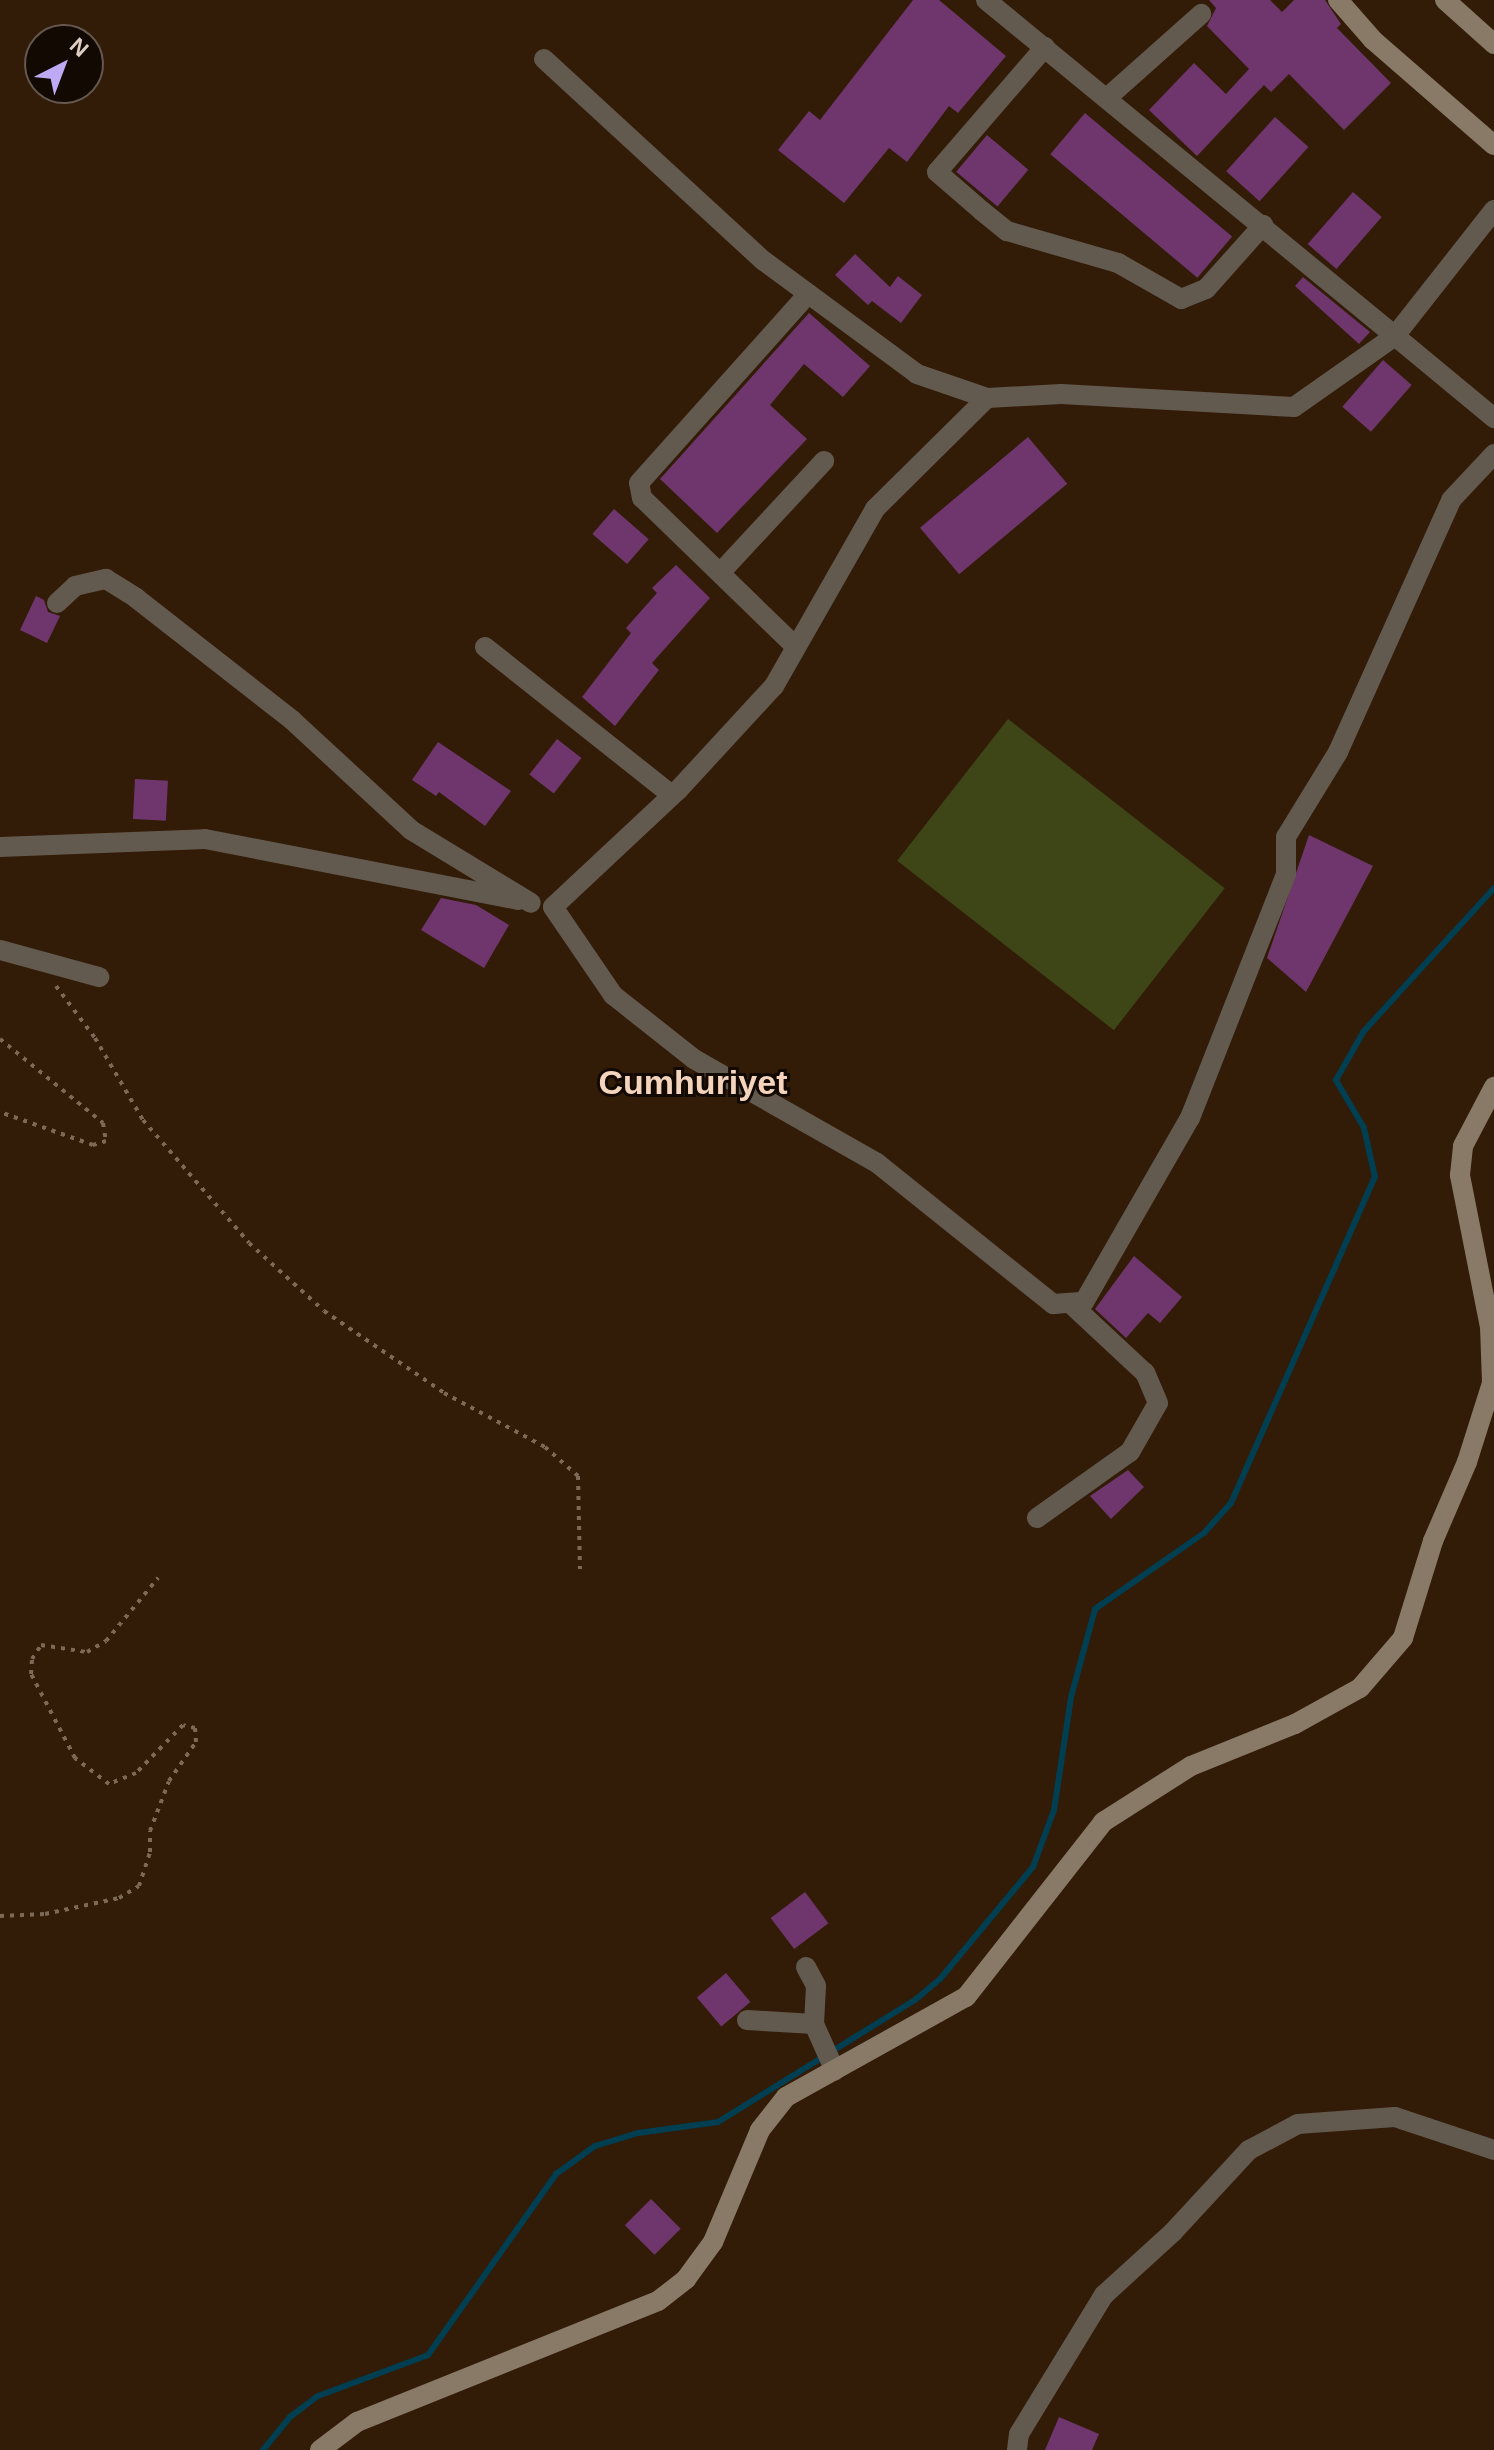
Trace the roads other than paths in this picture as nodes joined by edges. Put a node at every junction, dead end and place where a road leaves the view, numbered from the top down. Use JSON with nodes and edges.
{"nodes":[{"id":1,"x":986,"y":0,"type":"edge"},
{"id":2,"x":1338,"y":0,"type":"edge"},
{"id":3,"x":1445,"y":0,"type":"edge"},
{"id":4,"x":1201,"y":14,"type":"dead end"},
{"id":5,"x":1494,"y":44,"type":"edge"},
{"id":6,"x":1045,"y":47,"type":"junction"},
{"id":7,"x":544,"y":59,"type":"dead end"},
{"id":8,"x":1108,"y":97,"type":"junction"},
{"id":9,"x":1494,"y":145,"type":"edge"},
{"id":10,"x":1494,"y":210,"type":"edge"},
{"id":11,"x":1263,"y":225,"type":"junction"},
{"id":12,"x":808,"y":294,"type":"junction"},
{"id":13,"x":1395,"y":336,"type":"junction"},
{"id":14,"x":987,"y":398,"type":"junction"},
{"id":15,"x":1494,"y":418,"type":"edge"},
{"id":16,"x":1494,"y":454,"type":"edge"},
{"id":17,"x":824,"y":461,"type":"dead end"},
{"id":18,"x":720,"y":573,"type":"junction"},
{"id":19,"x":57,"y":603,"type":"dead end"},
{"id":20,"x":485,"y":647,"type":"dead end"},
{"id":21,"x":796,"y":647,"type":"junction"},
{"id":22,"x":672,"y":795,"type":"junction"},
{"id":23,"x":0,"y":847,"type":"edge"},
{"id":24,"x":531,"y":903,"type":"junction"},
{"id":25,"x":553,"y":907,"type":"junction"},
{"id":26,"x":0,"y":950,"type":"edge"},
{"id":27,"x":99,"y":977,"type":"dead end"},
{"id":28,"x":1494,"y":1087,"type":"edge"},
{"id":29,"x":1070,"y":1303,"type":"junction"},
{"id":30,"x":1037,"y":1518,"type":"dead end"},
{"id":31,"x":806,"y":1967,"type":"dead end"},
{"id":32,"x":747,"y":2020,"type":"dead end"},
{"id":33,"x":814,"y":2024,"type":"junction"},
{"id":34,"x":835,"y":2071,"type":"junction"},
{"id":35,"x":1494,"y":2150,"type":"edge"},
{"id":36,"x":320,"y":2450,"type":"edge"},
{"id":37,"x":1017,"y":2450,"type":"edge"}],
"edges":[{"from":1,"to":6,"type":"street"},
{"from":2,"to":9,"type":"street"},
{"from":3,"to":5,"type":"street"},
{"from":4,"to":8,"type":"street"},
{"from":6,"to":8,"type":"street"},
{"from":6,"to":11,"type":"street"},
{"from":7,"to":12,"type":"street"},
{"from":8,"to":11,"type":"street"},
{"from":10,"to":13,"type":"street"},
{"from":11,"to":13,"type":"street"},
{"from":12,"to":14,"type":"street"},
{"from":12,"to":18,"type":"street"},
{"from":13,"to":14,"type":"street"},
{"from":13,"to":15,"type":"street"},
{"from":14,"to":21,"type":"street"},
{"from":16,"to":29,"type":"street"},
{"from":17,"to":18,"type":"street"},
{"from":18,"to":21,"type":"street"},
{"from":19,"to":24,"type":"street"},
{"from":20,"to":22,"type":"street"},
{"from":21,"to":22,"type":"street"},
{"from":22,"to":25,"type":"street"},
{"from":23,"to":24,"type":"street"},
{"from":24,"to":25,"type":"street"},
{"from":25,"to":29,"type":"street"},
{"from":26,"to":27,"type":"street"},
{"from":28,"to":34,"type":"street"},
{"from":29,"to":30,"type":"street"},
{"from":31,"to":33,"type":"street"},
{"from":32,"to":33,"type":"street"},
{"from":33,"to":34,"type":"street"},
{"from":34,"to":36,"type":"street"},
{"from":35,"to":37,"type":"street"}]}
